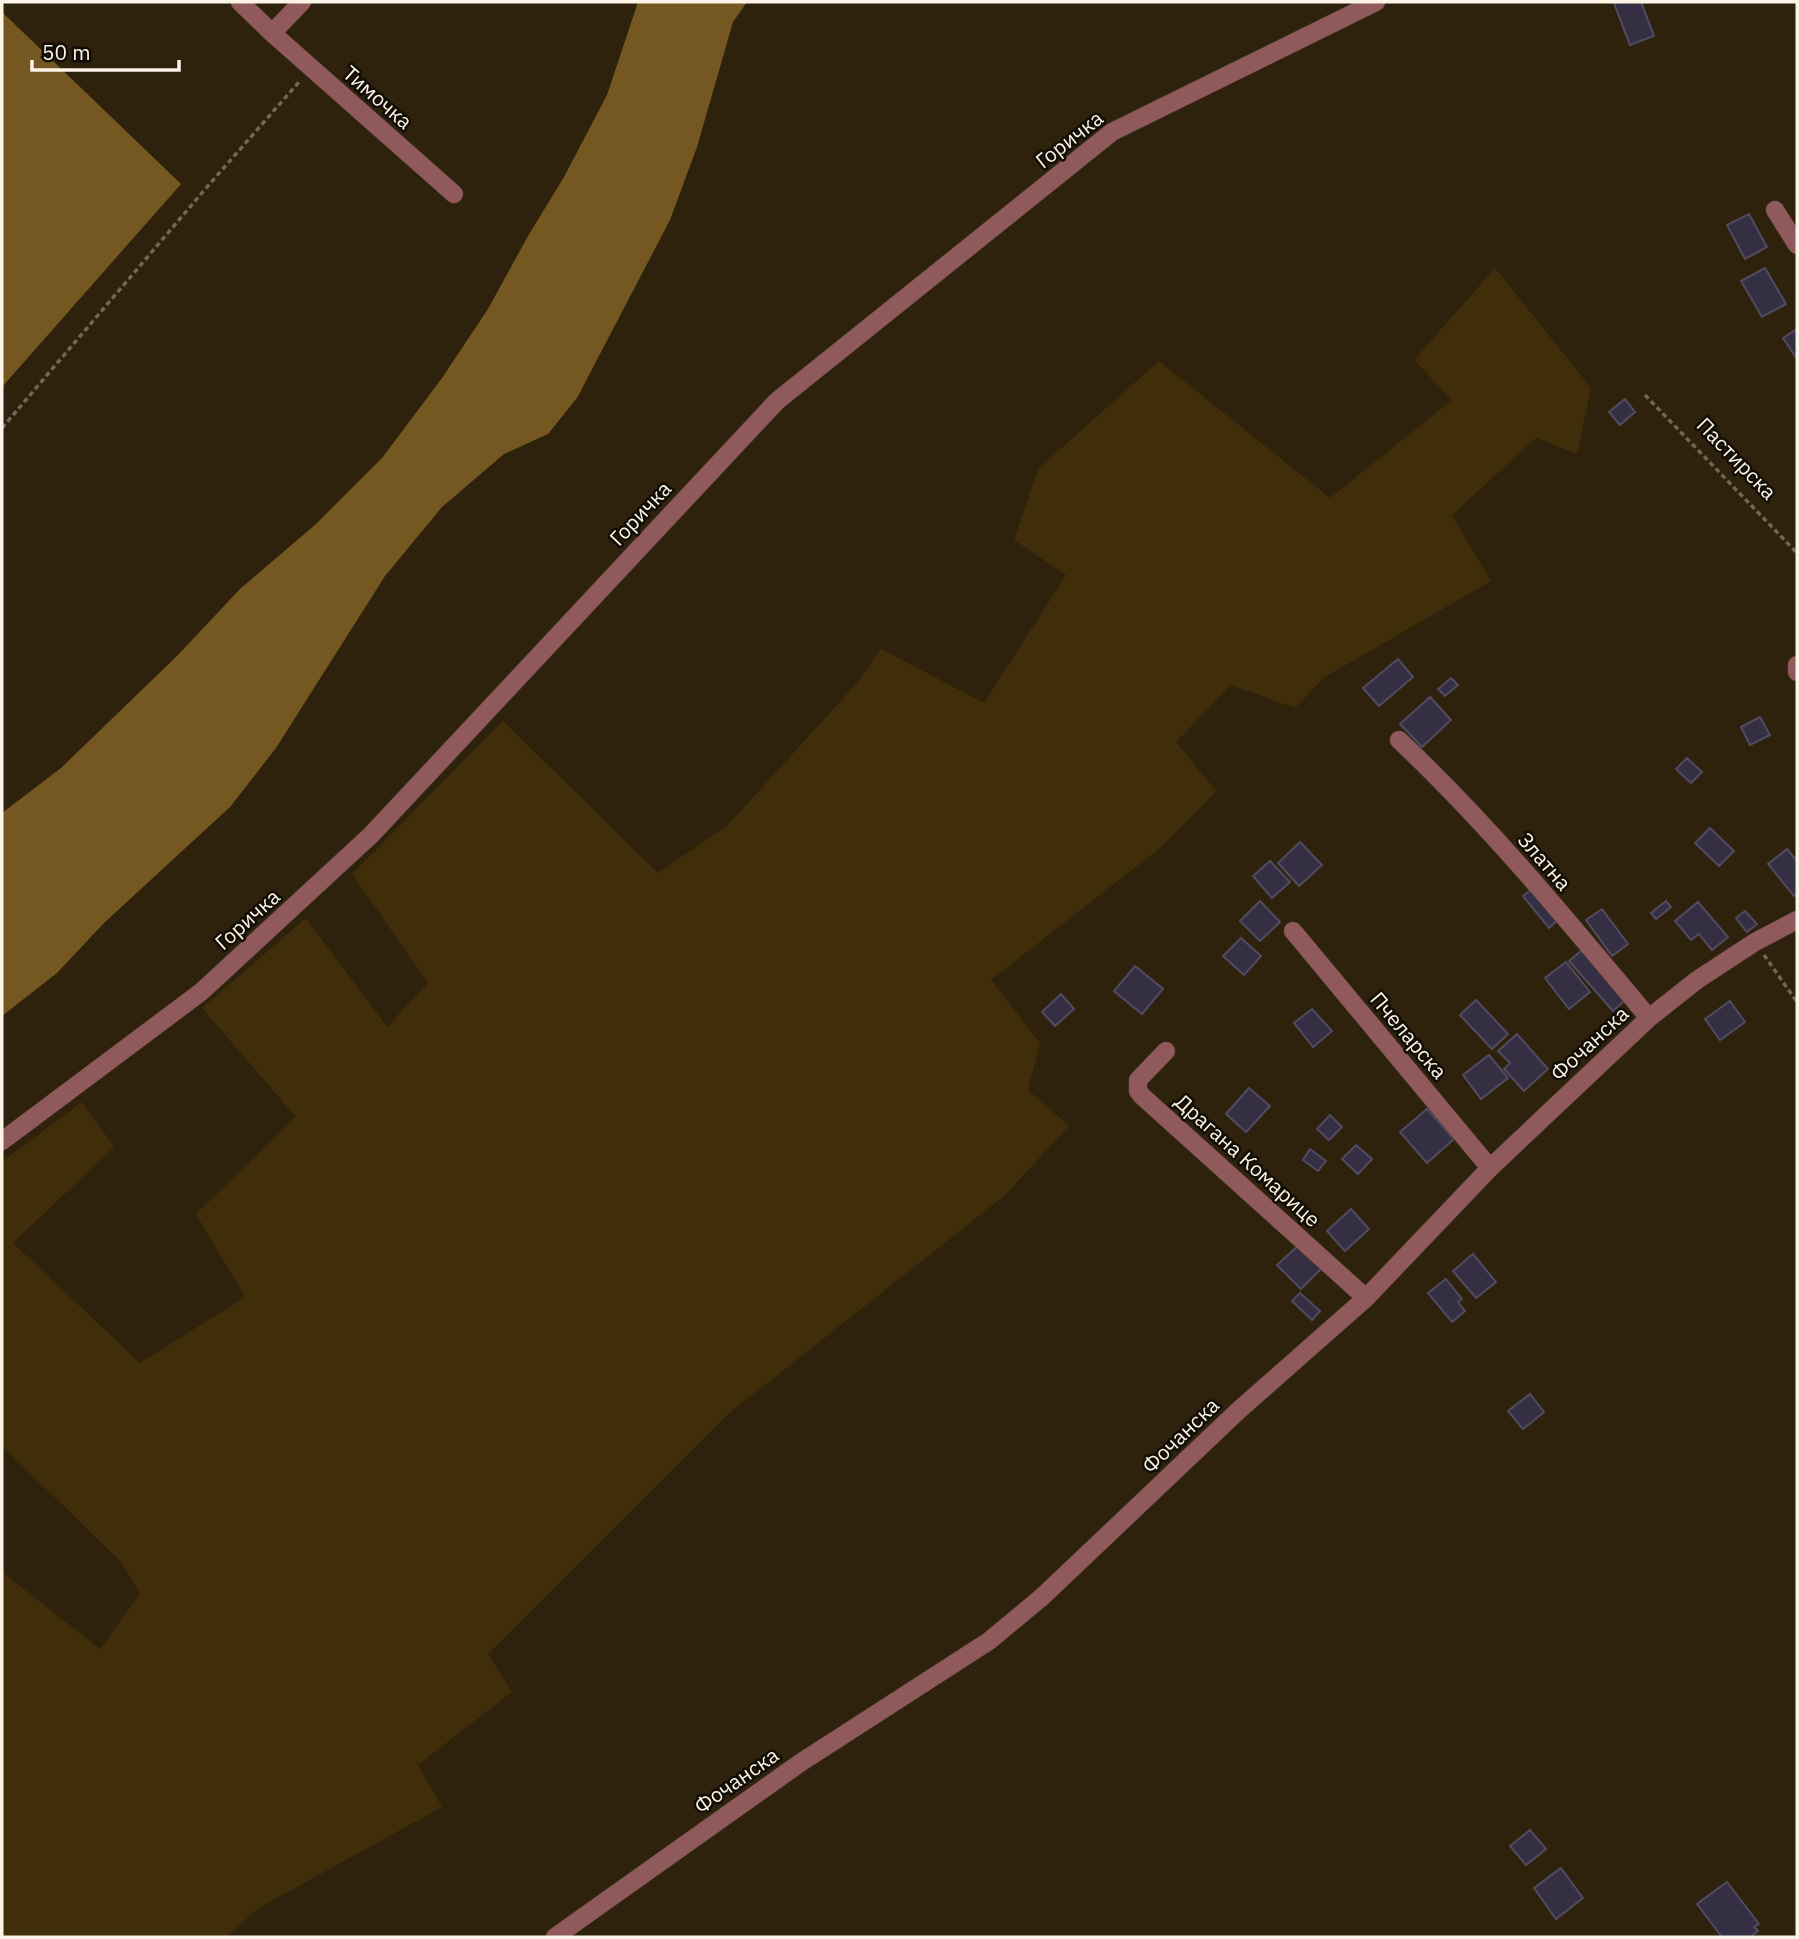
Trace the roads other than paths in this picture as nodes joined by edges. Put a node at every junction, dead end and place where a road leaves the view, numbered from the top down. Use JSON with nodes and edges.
{"nodes":[{"id":1,"x":240,"y":2,"type":"edge"},
{"id":2,"x":302,"y":2,"type":"edge"},
{"id":3,"x":1376,"y":2,"type":"edge"},
{"id":4,"x":272,"y":33,"type":"junction"},
{"id":5,"x":454,"y":194,"type":"dead end"},
{"id":6,"x":1775,"y":210,"type":"dead end"},
{"id":7,"x":1797,"y":245,"type":"edge"},
{"id":8,"x":1797,"y":665,"type":"edge"},
{"id":9,"x":1797,"y":672,"type":"edge"},
{"id":10,"x":1399,"y":740,"type":"dead end"},
{"id":11,"x":1797,"y":920,"type":"edge"},
{"id":12,"x":1293,"y":931,"type":"dead end"},
{"id":13,"x":1649,"y":1018,"type":"junction"},
{"id":14,"x":1167,"y":1051,"type":"dead end"},
{"id":15,"x":2,"y":1141,"type":"edge"},
{"id":16,"x":1490,"y":1168,"type":"junction"},
{"id":17,"x":1366,"y":1298,"type":"junction"},
{"id":18,"x":555,"y":1937,"type":"edge"}],
"edges":[{"from":1,"to":4,"type":"street","name":"Тимочка"},
{"from":2,"to":4,"type":"street"},
{"from":3,"to":15,"type":"street","name":"Горичка"},
{"from":4,"to":5,"type":"street","name":"Тимочка"},
{"from":6,"to":7,"type":"street"},
{"from":8,"to":9,"type":"street"},
{"from":10,"to":13,"type":"street","name":"Златна"},
{"from":11,"to":13,"type":"street","name":"Фочанска"},
{"from":12,"to":16,"type":"street","name":"Пчеларска"},
{"from":13,"to":16,"type":"street","name":"Фочанска"},
{"from":14,"to":17,"type":"street","name":"Драгана Комарице"},
{"from":16,"to":17,"type":"street","name":"Фочанска"},
{"from":17,"to":18,"type":"street","name":"Фочанска"}]}
